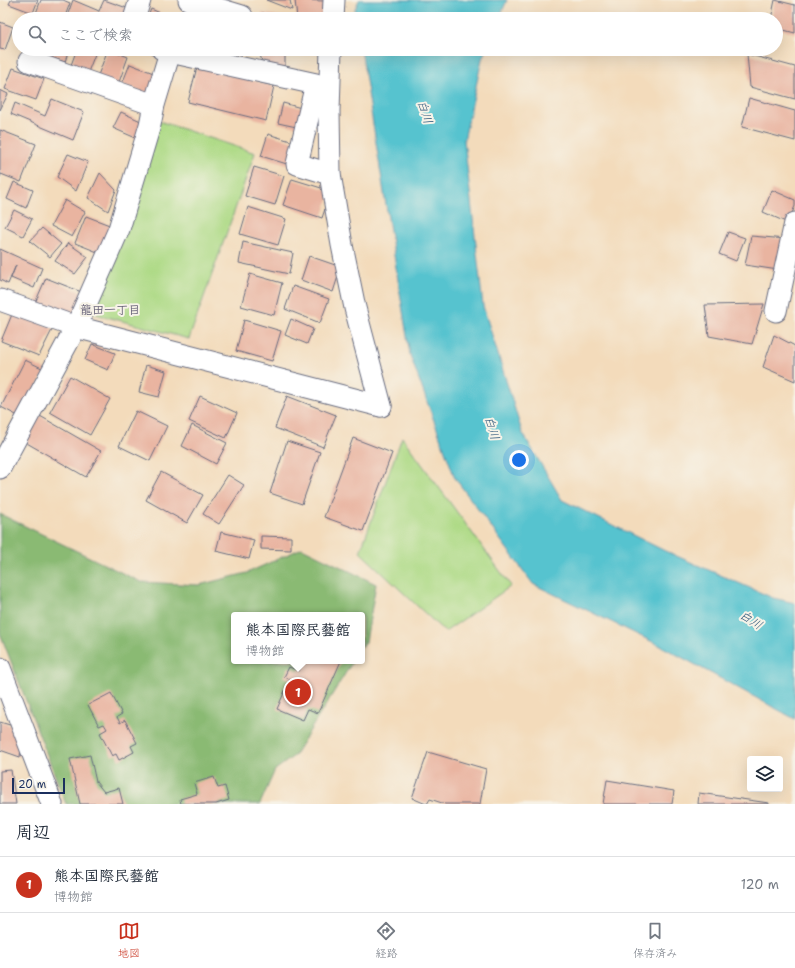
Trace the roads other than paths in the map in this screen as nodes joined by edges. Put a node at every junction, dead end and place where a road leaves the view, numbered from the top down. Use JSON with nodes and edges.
{"nodes":[{"id":1,"x":140,"y":0,"type":"edge"},
{"id":2,"x":189,"y":0,"type":"edge"},
{"id":3,"x":334,"y":0,"type":"edge"},
{"id":4,"x":136,"y":12,"type":"edge"},
{"id":5,"x":229,"y":12,"type":"edge"},
{"id":6,"x":333,"y":12,"type":"edge"},
{"id":7,"x":165,"y":56,"type":"edge"},
{"id":8,"x":221,"y":56,"type":"edge"},
{"id":9,"x":331,"y":56,"type":"edge"},
{"id":10,"x":232,"y":57,"type":"edge"},
{"id":11,"x":29,"y":61,"type":"dead end"},
{"id":12,"x":154,"y":105,"type":"junction"},
{"id":13,"x":330,"y":174,"type":"junction"},
{"id":14,"x":795,"y":223,"type":"edge"},
{"id":15,"x":0,"y":300,"type":"edge"},
{"id":16,"x":776,"y":311,"type":"dead end"},
{"id":17,"x":76,"y":326,"type":"junction"},
{"id":18,"x":0,"y":468,"type":"edge"},
{"id":19,"x":0,"y":668,"type":"edge"},
{"id":20,"x":52,"y":804,"type":"edge"}],
"edges":[{"from":1,"to":4,"type":"street"},
{"from":2,"to":5,"type":"street"},
{"from":3,"to":6,"type":"street"},
{"from":7,"to":12,"type":"street"},
{"from":8,"to":10,"type":"street"},
{"from":9,"to":13,"type":"street"},
{"from":10,"to":13,"type":"street"},
{"from":11,"to":12,"type":"street"},
{"from":12,"to":17,"type":"street"},
{"from":13,"to":17,"type":"street"},
{"from":14,"to":16,"type":"street"},
{"from":15,"to":17,"type":"street"},
{"from":17,"to":18,"type":"street"},
{"from":19,"to":20,"type":"street"}]}
